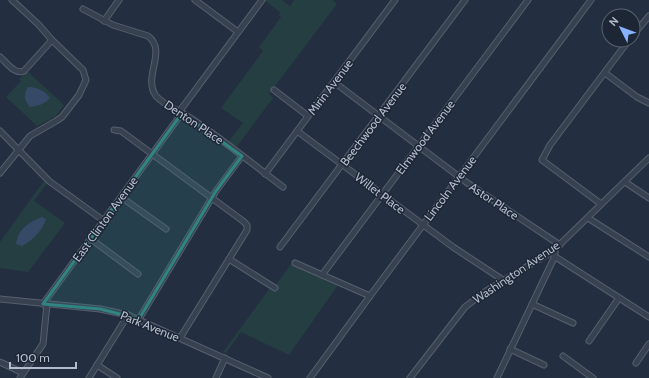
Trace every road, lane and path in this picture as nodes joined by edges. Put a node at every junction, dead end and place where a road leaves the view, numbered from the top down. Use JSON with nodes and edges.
{"nodes":[{"id":1,"x":12,"y":0,"type":"edge"},
{"id":2,"x":119,"y":0,"type":"edge"},
{"id":3,"x":195,"y":0,"type":"edge"},
{"id":4,"x":262,"y":0,"type":"edge"},
{"id":5,"x":395,"y":0,"type":"edge"},
{"id":6,"x":465,"y":0,"type":"edge"},
{"id":7,"x":528,"y":0,"type":"edge"},
{"id":8,"x":591,"y":0,"type":"edge"},
{"id":9,"x":83,"y":9,"type":"dead end"},
{"id":10,"x":649,"y":16,"type":"edge"},
{"id":11,"x":104,"y":21,"type":"junction"},
{"id":12,"x":641,"y":26,"type":"edge"},
{"id":13,"x":238,"y":32,"type":"junction"},
{"id":14,"x":52,"y":40,"type":"junction"},
{"id":15,"x":623,"y":48,"type":"edge"},
{"id":16,"x":0,"y":57,"type":"edge"},
{"id":17,"x":605,"y":73,"type":"junction"},
{"id":18,"x":334,"y":82,"type":"junction"},
{"id":19,"x":274,"y":90,"type":"dead end"},
{"id":20,"x":649,"y":103,"type":"edge"},
{"id":21,"x":181,"y":113,"type":"junction"},
{"id":22,"x":308,"y":116,"type":"junction"},
{"id":23,"x":378,"y":116,"type":"junction"},
{"id":24,"x":114,"y":130,"type":"dead end"},
{"id":25,"x":0,"y":131,"type":"edge"},
{"id":26,"x":297,"y":131,"type":"junction"},
{"id":27,"x":419,"y":146,"type":"junction"},
{"id":28,"x":18,"y":150,"type":"junction"},
{"id":29,"x":152,"y":154,"type":"junction"},
{"id":30,"x":242,"y":156,"type":"junction"},
{"id":31,"x":649,"y":158,"type":"edge"},
{"id":32,"x":342,"y":164,"type":"junction"},
{"id":33,"x":0,"y":173,"type":"edge"},
{"id":34,"x":265,"y":174,"type":"junction"},
{"id":35,"x":459,"y":176,"type":"junction"},
{"id":36,"x":625,"y":182,"type":"junction"},
{"id":37,"x":283,"y":187,"type":"dead end"},
{"id":38,"x":382,"y":194,"type":"junction"},
{"id":39,"x":122,"y":197,"type":"junction"},
{"id":40,"x":212,"y":198,"type":"junction"},
{"id":41,"x":649,"y":198,"type":"edge"},
{"id":42,"x":601,"y":204,"type":"junction"},
{"id":43,"x":588,"y":218,"type":"junction"},
{"id":44,"x":104,"y":221,"type":"junction"},
{"id":45,"x":423,"y":225,"type":"junction"},
{"id":46,"x":166,"y":230,"type":"dead end"},
{"id":47,"x":91,"y":239,"type":"junction"},
{"id":48,"x":558,"y":246,"type":"junction"},
{"id":49,"x":280,"y":247,"type":"dead end"},
{"id":50,"x":554,"y":256,"type":"junction"},
{"id":51,"x":649,"y":257,"type":"edge"},
{"id":52,"x":229,"y":259,"type":"junction"},
{"id":53,"x":295,"y":263,"type":"dead end"},
{"id":54,"x":138,"y":274,"type":"dead end"},
{"id":55,"x":322,"y":275,"type":"junction"},
{"id":56,"x":503,"y":280,"type":"junction"},
{"id":57,"x":275,"y":288,"type":"dead end"},
{"id":58,"x":370,"y":296,"type":"junction"},
{"id":59,"x":619,"y":298,"type":"junction"},
{"id":60,"x":0,"y":300,"type":"edge"},
{"id":61,"x":45,"y":304,"type":"junction"},
{"id":62,"x":532,"y":304,"type":"junction"},
{"id":63,"x":128,"y":315,"type":"junction"},
{"id":64,"x":649,"y":318,"type":"edge"},
{"id":65,"x":139,"y":319,"type":"junction"},
{"id":66,"x":573,"y":323,"type":"dead end"},
{"id":67,"x":180,"y":338,"type":"junction"},
{"id":68,"x":589,"y":341,"type":"dead end"},
{"id":69,"x":649,"y":344,"type":"edge"},
{"id":70,"x":510,"y":349,"type":"junction"},
{"id":71,"x":562,"y":356,"type":"dead end"},
{"id":72,"x":225,"y":358,"type":"junction"},
{"id":73,"x":0,"y":362,"type":"edge"},
{"id":74,"x":636,"y":363,"type":"dead end"},
{"id":75,"x":97,"y":365,"type":"junction"},
{"id":76,"x":544,"y":365,"type":"dead end"},
{"id":77,"x":21,"y":376,"type":"edge"},
{"id":78,"x":89,"y":378,"type":"edge"},
{"id":79,"x":117,"y":378,"type":"edge"},
{"id":80,"x":216,"y":378,"type":"edge"},
{"id":81,"x":268,"y":378,"type":"edge"},
{"id":82,"x":310,"y":378,"type":"edge"},
{"id":83,"x":410,"y":378,"type":"edge"},
{"id":84,"x":496,"y":378,"type":"edge"},
{"id":85,"x":593,"y":378,"type":"edge"}],
"edges":[{"from":1,"to":14,"type":"street"},
{"from":2,"to":11,"type":"street"},
{"from":3,"to":13,"type":"street"},
{"from":4,"to":13,"type":"street"},
{"from":5,"to":18,"type":"street","name":"Mirin Avenue"},
{"from":6,"to":23,"type":"street","name":"Beechwood Avenue"},
{"from":7,"to":27,"type":"street","name":"Elmwood Avenue"},
{"from":8,"to":35,"type":"street","name":"Lincoln Avenue"},
{"from":9,"to":11,"type":"street","name":"Denton Place"},
{"from":10,"to":12,"type":"street"},
{"from":11,"to":21,"type":"street","name":"Denton Place"},
{"from":13,"to":21,"type":"street"},
{"from":14,"to":16,"type":"street"},
{"from":14,"to":28,"type":"street"},
{"from":15,"to":17,"type":"street"},
{"from":17,"to":20,"type":"street"},
{"from":17,"to":42,"type":"street"},
{"from":18,"to":22,"type":"street","name":"Mirin Avenue"},
{"from":18,"to":23,"type":"street","name":"Astor Place"},
{"from":19,"to":22,"type":"street"},
{"from":21,"to":29,"type":"street","name":"East Clinton Avenue"},
{"from":21,"to":30,"type":"street","name":"Denton Place"},
{"from":22,"to":26,"type":"street","name":"Mirin Avenue"},
{"from":23,"to":27,"type":"street","name":"Astor Place"},
{"from":23,"to":32,"type":"street","name":"Beechwood Avenue"},
{"from":24,"to":29,"type":"street"},
{"from":25,"to":28,"type":"street"},
{"from":26,"to":32,"type":"street","name":"Willet Place"},
{"from":26,"to":34,"type":"street","name":"Mirin Avenue"},
{"from":27,"to":35,"type":"street","name":"Astor Place"},
{"from":27,"to":38,"type":"street","name":"Elmwood Avenue"},
{"from":28,"to":33,"type":"street"},
{"from":28,"to":44,"type":"street"},
{"from":29,"to":39,"type":"street","name":"East Clinton Avenue"},
{"from":29,"to":40,"type":"street"},
{"from":30,"to":34,"type":"street","name":"Denton Place"},
{"from":30,"to":40,"type":"street"},
{"from":31,"to":36,"type":"street","name":"Washington Avenue"},
{"from":32,"to":38,"type":"street","name":"Willet Place"},
{"from":32,"to":49,"type":"street","name":"Beechwood Avenue"},
{"from":34,"to":37,"type":"street","name":"Denton Place"},
{"from":35,"to":45,"type":"street","name":"Lincoln Avenue"},
{"from":35,"to":48,"type":"street","name":"Astor Place"},
{"from":36,"to":41,"type":"street"},
{"from":36,"to":42,"type":"street","name":"Washington Avenue"},
{"from":38,"to":45,"type":"street","name":"Willet Place"},
{"from":38,"to":55,"type":"street","name":"Elmwood Avenue"},
{"from":39,"to":44,"type":"street","name":"East Clinton Avenue"},
{"from":39,"to":46,"type":"street"},
{"from":40,"to":52,"type":"street"},
{"from":40,"to":65,"type":"street"},
{"from":42,"to":43,"type":"street","name":"Washington Avenue"},
{"from":43,"to":48,"type":"street","name":"Washington Avenue"},
{"from":43,"to":51,"type":"street"},
{"from":44,"to":47,"type":"street","name":"East Clinton Avenue"},
{"from":45,"to":56,"type":"street","name":"Willet Place"},
{"from":45,"to":58,"type":"street","name":"Lincoln Avenue"},
{"from":47,"to":54,"type":"street"},
{"from":47,"to":61,"type":"street","name":"East Clinton Avenue"},
{"from":48,"to":50,"type":"street"},
{"from":48,"to":56,"type":"street","name":"Washington Avenue"},
{"from":50,"to":59,"type":"street"},
{"from":50,"to":62,"type":"street"},
{"from":52,"to":57,"type":"street"},
{"from":52,"to":67,"type":"street"},
{"from":53,"to":55,"type":"street"},
{"from":55,"to":58,"type":"street"},
{"from":56,"to":83,"type":"street","name":"Washington Avenue"},
{"from":58,"to":82,"type":"street","name":"Lincoln Avenue"},
{"from":59,"to":64,"type":"street"},
{"from":59,"to":68,"type":"street"},
{"from":60,"to":61,"type":"street","name":"Park Avenue"},
{"from":61,"to":63,"type":"street","name":"Park Avenue"},
{"from":61,"to":77,"type":"street"},
{"from":62,"to":66,"type":"street"},
{"from":62,"to":70,"type":"street"},
{"from":63,"to":65,"type":"street","name":"Park Avenue"},
{"from":63,"to":75,"type":"street"},
{"from":65,"to":67,"type":"street","name":"Park Avenue"},
{"from":67,"to":72,"type":"street","name":"Park Avenue"},
{"from":69,"to":74,"type":"street"},
{"from":70,"to":76,"type":"street"},
{"from":70,"to":84,"type":"street"},
{"from":71,"to":85,"type":"street"},
{"from":72,"to":80,"type":"street"},
{"from":72,"to":81,"type":"street","name":"Park Avenue"},
{"from":73,"to":77,"type":"street"},
{"from":75,"to":78,"type":"street"},
{"from":75,"to":79,"type":"street"}]}
